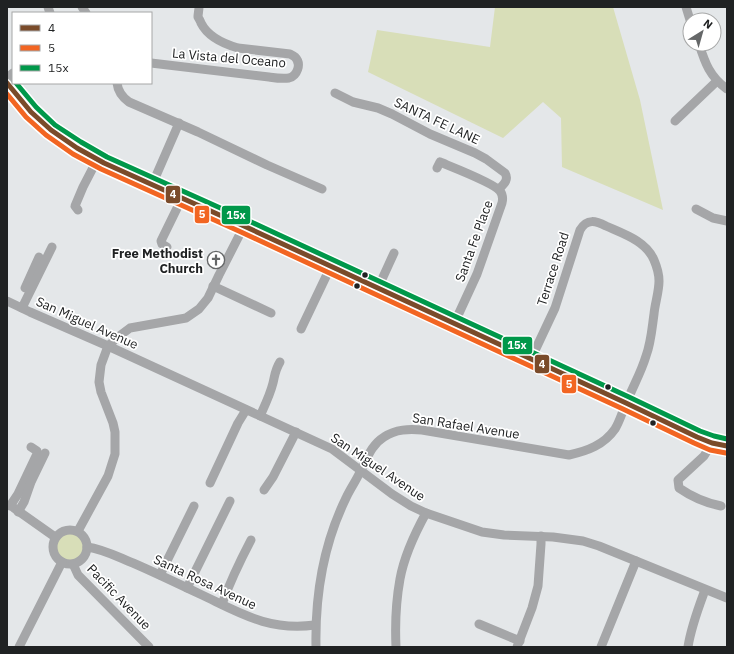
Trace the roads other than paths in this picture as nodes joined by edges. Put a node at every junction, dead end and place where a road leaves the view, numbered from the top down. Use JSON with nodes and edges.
{"nodes":[{"id":1,"x":199,"y":7,"type":"edge"},
{"id":2,"x":702,"y":52,"type":"edge"},
{"id":3,"x":152,"y":63,"type":"edge"},
{"id":4,"x":717,"y":81,"type":"junction"},
{"id":5,"x":7,"y":83,"type":"edge"},
{"id":6,"x":117,"y":84,"type":"edge"},
{"id":7,"x":727,"y":89,"type":"edge"},
{"id":8,"x":335,"y":93,"type":"dead end"},
{"id":9,"x":675,"y":121,"type":"dead end"},
{"id":10,"x":179,"y":123,"type":"junction"},
{"id":11,"x":98,"y":160,"type":"junction"},
{"id":12,"x":437,"y":168,"type":"dead end"},
{"id":13,"x":152,"y":185,"type":"junction"},
{"id":14,"x":322,"y":189,"type":"dead end"},
{"id":15,"x":499,"y":189,"type":"junction"},
{"id":16,"x":182,"y":198,"type":"junction"},
{"id":17,"x":696,"y":209,"type":"dead end"},
{"id":18,"x":78,"y":210,"type":"dead end"},
{"id":19,"x":727,"y":220,"type":"edge"},
{"id":20,"x":244,"y":226,"type":"junction"},
{"id":21,"x":52,"y":247,"type":"dead end"},
{"id":22,"x":167,"y":247,"type":"dead end"},
{"id":23,"x":394,"y":253,"type":"dead end"},
{"id":24,"x":39,"y":257,"type":"dead end"},
{"id":25,"x":332,"y":266,"type":"junction"},
{"id":26,"x":213,"y":286,"type":"junction"},
{"id":27,"x":378,"y":288,"type":"junction"},
{"id":28,"x":7,"y":301,"type":"edge"},
{"id":29,"x":19,"y":307,"type":"junction"},
{"id":30,"x":271,"y":313,"type":"dead end"},
{"id":31,"x":454,"y":324,"type":"junction"},
{"id":32,"x":301,"y":329,"type":"dead end"},
{"id":33,"x":108,"y":346,"type":"junction"},
{"id":34,"x":531,"y":359,"type":"junction"},
{"id":35,"x":280,"y":362,"type":"dead end"},
{"id":36,"x":626,"y":403,"type":"junction"},
{"id":37,"x":246,"y":410,"type":"junction"},
{"id":38,"x":260,"y":416,"type":"junction"},
{"id":39,"x":296,"y":432,"type":"junction"},
{"id":40,"x":712,"y":443,"type":"junction"},
{"id":41,"x":31,"y":446,"type":"dead end"},
{"id":42,"x":727,"y":446,"type":"edge"},
{"id":43,"x":46,"y":453,"type":"dead end"},
{"id":44,"x":361,"y":471,"type":"junction"},
{"id":45,"x":210,"y":483,"type":"dead end"},
{"id":46,"x":264,"y":490,"type":"dead end"},
{"id":47,"x":230,"y":501,"type":"dead end"},
{"id":48,"x":9,"y":505,"type":"edge"},
{"id":49,"x":194,"y":506,"type":"dead end"},
{"id":50,"x":722,"y":506,"type":"dead end"},
{"id":51,"x":18,"y":512,"type":"junction"},
{"id":52,"x":426,"y":513,"type":"junction"},
{"id":53,"x":78,"y":531,"type":"junction"},
{"id":54,"x":540,"y":536,"type":"junction"},
{"id":55,"x":55,"y":537,"type":"junction"},
{"id":56,"x":251,"y":540,"type":"dead end"},
{"id":57,"x":87,"y":547,"type":"junction"},
{"id":58,"x":636,"y":561,"type":"junction"},
{"id":59,"x":62,"y":562,"type":"junction"},
{"id":60,"x":73,"y":564,"type":"junction"},
{"id":61,"x":160,"y":575,"type":"junction"},
{"id":62,"x":187,"y":588,"type":"junction"},
{"id":63,"x":705,"y":590,"type":"junction"},
{"id":64,"x":727,"y":598,"type":"edge"},
{"id":65,"x":222,"y":604,"type":"junction"},
{"id":66,"x":479,"y":624,"type":"dead end"},
{"id":67,"x":316,"y":625,"type":"junction"},
{"id":68,"x":518,"y":644,"type":"edge"},
{"id":69,"x":19,"y":647,"type":"edge"},
{"id":70,"x":149,"y":647,"type":"edge"},
{"id":71,"x":316,"y":647,"type":"edge"},
{"id":72,"x":396,"y":647,"type":"edge"},
{"id":73,"x":601,"y":647,"type":"edge"},
{"id":74,"x":688,"y":647,"type":"edge"}],
"edges":[{"from":1,"to":3,"type":"street","name":"La Vista del Oceano"},
{"from":2,"to":4,"type":"street"},
{"from":4,"to":7,"type":"street"},
{"from":4,"to":9,"type":"street"},
{"from":5,"to":11,"type":"main road"},
{"from":6,"to":10,"type":"street"},
{"from":8,"to":15,"type":"street","name":"SANTA FE LANE"},
{"from":10,"to":13,"type":"street"},
{"from":10,"to":14,"type":"street"},
{"from":11,"to":13,"type":"main road"},
{"from":11,"to":18,"type":"street"},
{"from":12,"to":15,"type":"street","name":"Santa Fe Place"},
{"from":13,"to":16,"type":"main road"},
{"from":15,"to":31,"type":"street","name":"Santa Fe Place"},
{"from":16,"to":20,"type":"main road"},
{"from":16,"to":22,"type":"street"},
{"from":17,"to":19,"type":"street"},
{"from":20,"to":25,"type":"main road"},
{"from":20,"to":26,"type":"street"},
{"from":21,"to":29,"type":"street"},
{"from":23,"to":27,"type":"street"},
{"from":24,"to":29,"type":"street"},
{"from":25,"to":27,"type":"main road"},
{"from":25,"to":32,"type":"street"},
{"from":26,"to":30,"type":"street"},
{"from":26,"to":33,"type":"street"},
{"from":27,"to":31,"type":"main road"},
{"from":28,"to":29,"type":"street","name":"San Miguel Avenue"},
{"from":29,"to":33,"type":"street","name":"San Miguel Avenue"},
{"from":31,"to":34,"type":"main road"},
{"from":33,"to":37,"type":"street","name":"San Miguel Avenue"},
{"from":33,"to":53,"type":"street"},
{"from":34,"to":36,"type":"main road"},
{"from":34,"to":36,"type":"street","name":"Terrace Road"},
{"from":35,"to":38,"type":"street"},
{"from":36,"to":40,"type":"main road"},
{"from":36,"to":44,"type":"street","name":"San Rafael Avenue"},
{"from":37,"to":38,"type":"street","name":"San Miguel Avenue"},
{"from":37,"to":45,"type":"street"},
{"from":38,"to":39,"type":"street","name":"San Miguel Avenue"},
{"from":39,"to":44,"type":"street","name":"San Miguel Avenue"},
{"from":39,"to":46,"type":"street"},
{"from":40,"to":42,"type":"main road"},
{"from":40,"to":50,"type":"street"},
{"from":41,"to":48,"type":"street"},
{"from":43,"to":51,"type":"street"},
{"from":44,"to":52,"type":"street","name":"San Miguel Avenue"},
{"from":44,"to":67,"type":"street","name":"San Rafael Avenue"},
{"from":47,"to":62,"type":"street"},
{"from":48,"to":51,"type":"street"},
{"from":49,"to":61,"type":"street"},
{"from":51,"to":55,"type":"street"},
{"from":52,"to":54,"type":"street","name":"San Miguel Avenue"},
{"from":52,"to":72,"type":"street"},
{"from":53,"to":55,"type":"street"},
{"from":53,"to":57,"type":"street"},
{"from":54,"to":58,"type":"street","name":"San Miguel Avenue"},
{"from":54,"to":68,"type":"street"},
{"from":55,"to":59,"type":"street"},
{"from":56,"to":65,"type":"street"},
{"from":57,"to":60,"type":"street"},
{"from":57,"to":61,"type":"street","name":"Santa Rosa Avenue"},
{"from":58,"to":63,"type":"street","name":"San Miguel Avenue"},
{"from":58,"to":73,"type":"street"},
{"from":59,"to":60,"type":"street"},
{"from":59,"to":69,"type":"street"},
{"from":60,"to":70,"type":"street","name":"Pacific Avenue"},
{"from":61,"to":62,"type":"street","name":"Santa Rosa Avenue"},
{"from":62,"to":65,"type":"street","name":"Santa Rosa Avenue"},
{"from":63,"to":64,"type":"street","name":"San Miguel Avenue"},
{"from":63,"to":74,"type":"street"},
{"from":65,"to":67,"type":"street","name":"Santa Rosa Avenue"},
{"from":66,"to":68,"type":"street"},
{"from":67,"to":71,"type":"street","name":"San Rafael Avenue"}]}
